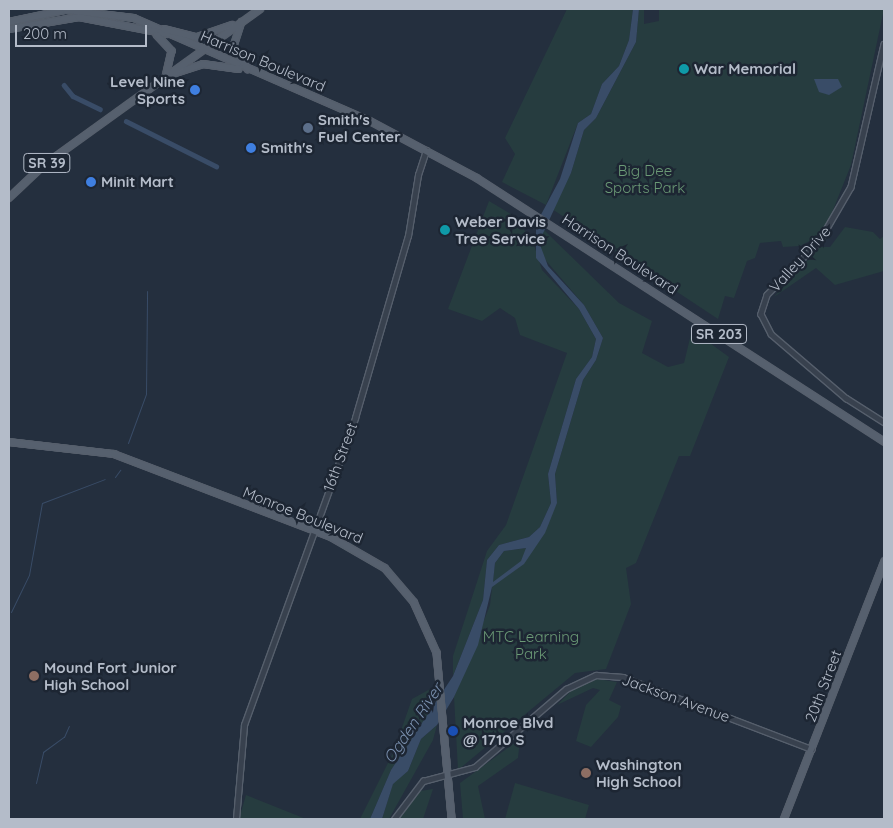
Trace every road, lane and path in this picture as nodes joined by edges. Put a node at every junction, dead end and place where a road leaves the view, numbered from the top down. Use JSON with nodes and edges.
{"nodes":[{"id":1,"x":260,"y":9,"type":"edge"},
{"id":2,"x":243,"y":20,"type":"junction"},
{"id":3,"x":9,"y":22,"type":"edge"},
{"id":4,"x":160,"y":28,"type":"junction"},
{"id":5,"x":9,"y":29,"type":"edge"},
{"id":6,"x":167,"y":34,"type":"junction"},
{"id":7,"x":157,"y":35,"type":"junction"},
{"id":8,"x":884,"y":44,"type":"edge"},
{"id":9,"x":203,"y":50,"type":"junction"},
{"id":10,"x":250,"y":71,"type":"junction"},
{"id":11,"x":166,"y":76,"type":"junction"},
{"id":12,"x":426,"y":150,"type":"junction"},
{"id":13,"x":9,"y":198,"type":"edge"},
{"id":14,"x":884,"y":422,"type":"edge"},
{"id":15,"x":884,"y":441,"type":"edge"},
{"id":16,"x":9,"y":442,"type":"edge"},
{"id":17,"x":314,"y":531,"type":"junction"},
{"id":18,"x":884,"y":562,"type":"edge"},
{"id":19,"x":812,"y":750,"type":"junction"},
{"id":20,"x":449,"y":776,"type":"junction"},
{"id":21,"x":236,"y":819,"type":"edge"},
{"id":22,"x":394,"y":819,"type":"edge"},
{"id":23,"x":452,"y":819,"type":"edge"},
{"id":24,"x":784,"y":819,"type":"edge"}],
"edges":[{"from":1,"to":2,"type":"main road","number":"SR 39"},
{"from":2,"to":4,"type":"main road"},
{"from":2,"to":9,"type":"main road","number":"SR 39"},
{"from":2,"to":10,"type":"main road"},
{"from":3,"to":4,"type":"main road","name":"Harrison Boulevard"},
{"from":4,"to":6,"type":"main road","name":"Harrison Boulevard"},
{"from":5,"to":7,"type":"main road","name":"Harrison Boulevard"},
{"from":6,"to":7,"type":"main road","name":"Harrison Boulevard"},
{"from":6,"to":9,"type":"main road","name":"Harrison Boulevard"},
{"from":7,"to":11,"type":"main road"},
{"from":8,"to":14,"type":"street","name":"Valley Drive"},
{"from":9,"to":10,"type":"main road","name":"Harrison Boulevard","number":"SR 203"},
{"from":9,"to":11,"type":"main road","number":"SR 39"},
{"from":10,"to":11,"type":"main road"},
{"from":10,"to":12,"type":"main road","name":"Harrison Boulevard","number":"SR 203"},
{"from":11,"to":13,"type":"main road","number":"SR 39"},
{"from":12,"to":15,"type":"main road","name":"Harrison Boulevard","number":"SR 203"},
{"from":12,"to":17,"type":"street","name":"16th Street"},
{"from":16,"to":17,"type":"main road","name":"Monroe Boulevard"},
{"from":17,"to":20,"type":"main road","name":"Monroe Boulevard"},
{"from":17,"to":21,"type":"street","name":"16th Street"},
{"from":18,"to":19,"type":"main road","name":"20th Street"},
{"from":19,"to":20,"type":"street","name":"Jackson Avenue"},
{"from":19,"to":24,"type":"main road","name":"20th Street"},
{"from":20,"to":22,"type":"street","name":"Jackson Avenue"},
{"from":20,"to":23,"type":"main road","name":"Monroe Boulevard"}]}
